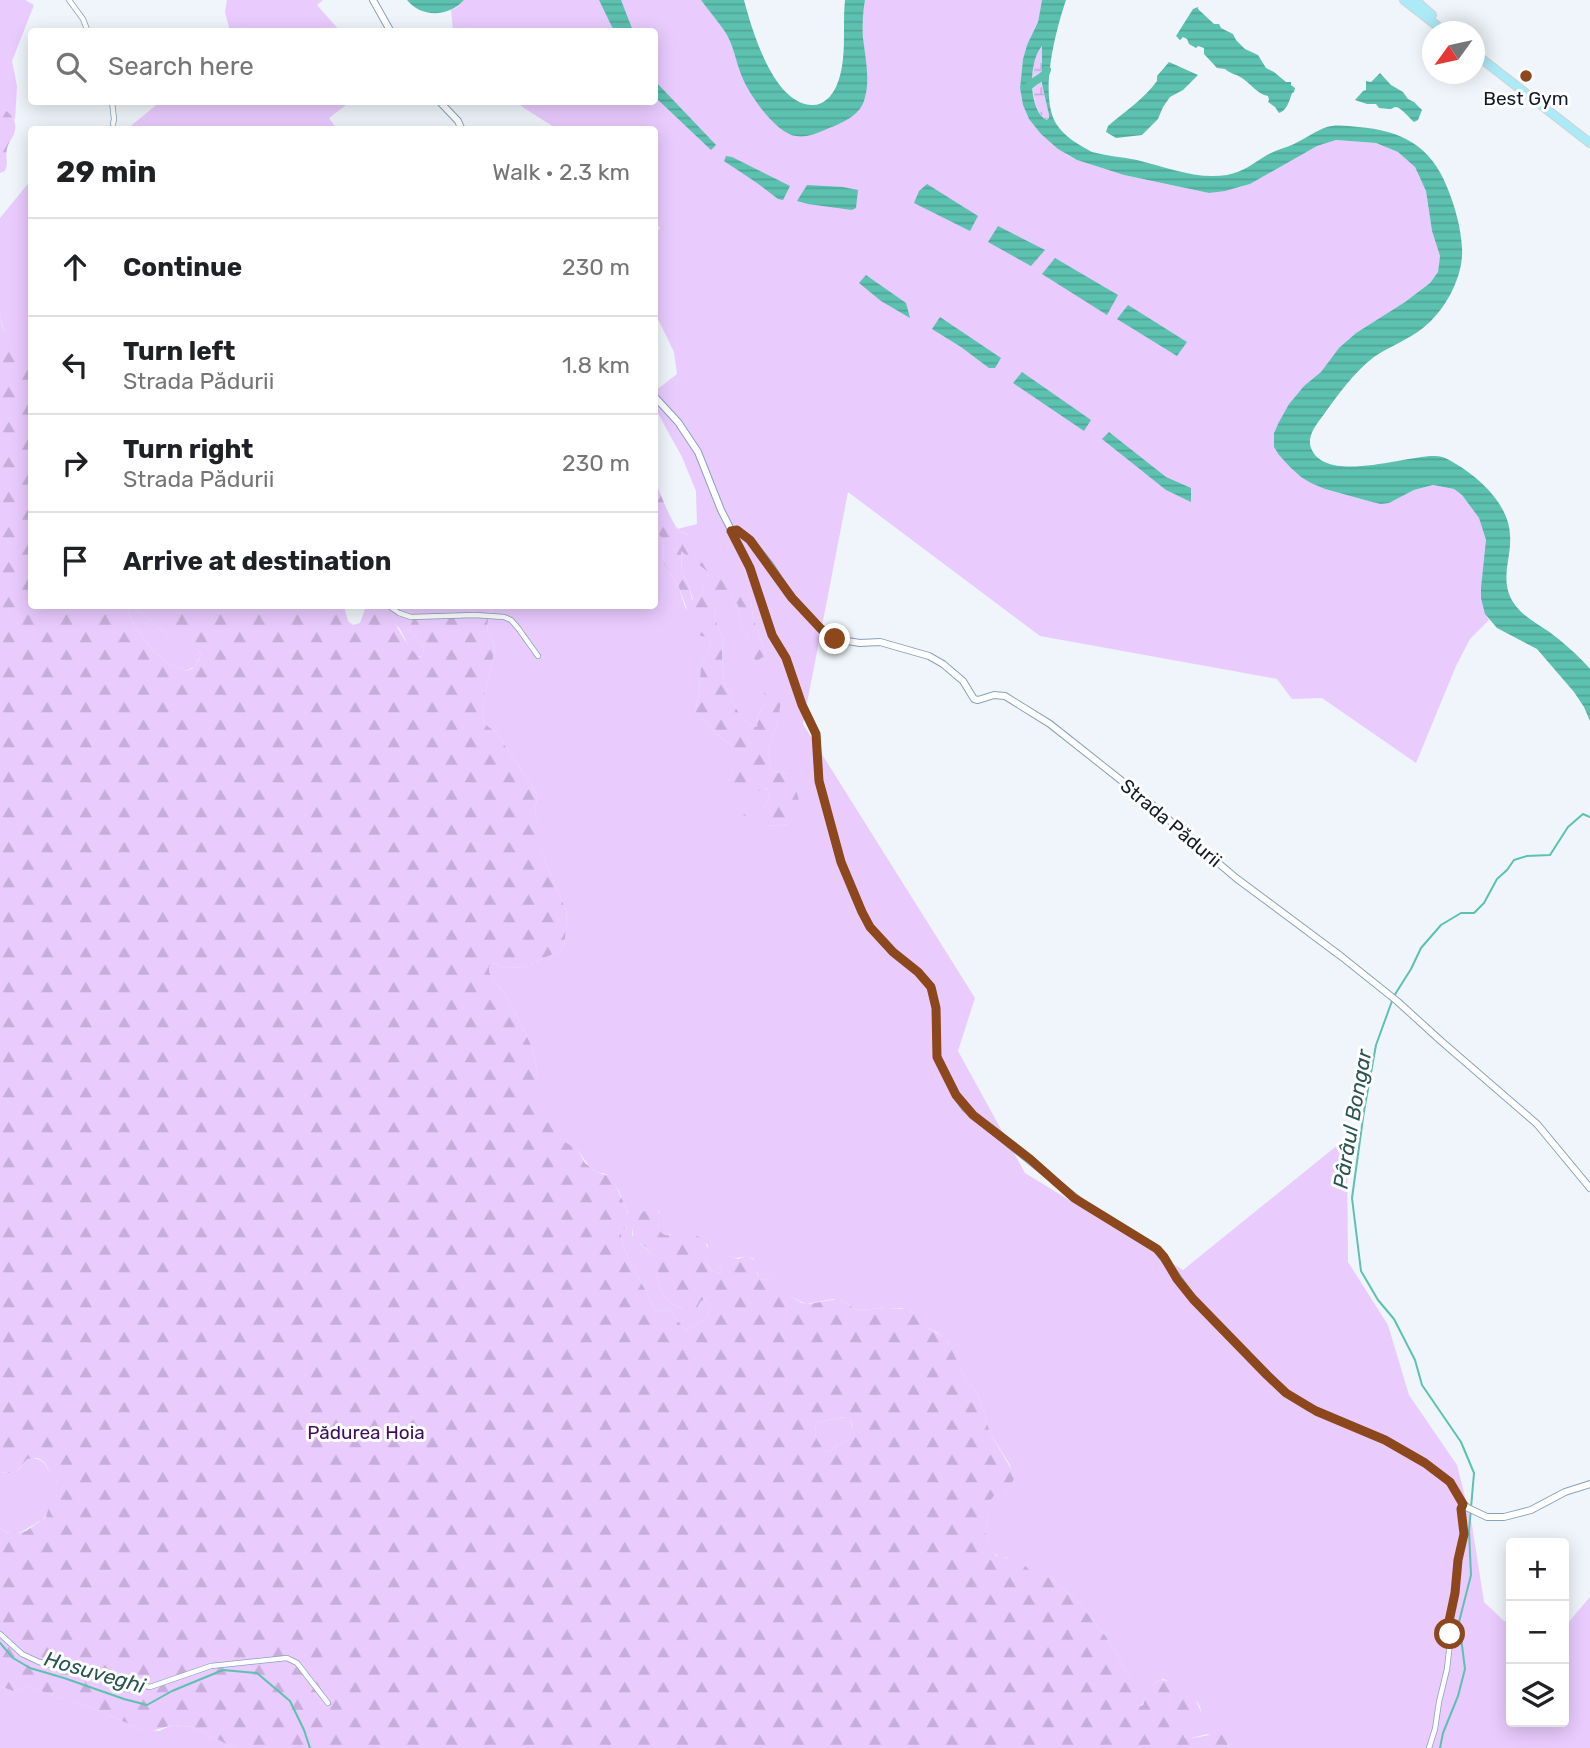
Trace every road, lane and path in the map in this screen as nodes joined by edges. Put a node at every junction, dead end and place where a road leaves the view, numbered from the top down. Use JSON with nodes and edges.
{"nodes":[{"id":1,"x":69,"y":0,"type":"edge"},
{"id":2,"x":373,"y":0,"type":"edge"},
{"id":3,"x":1404,"y":0,"type":"edge"},
{"id":4,"x":1415,"y":0,"type":"edge"},
{"id":5,"x":1432,"y":21,"type":"edge"},
{"id":6,"x":1436,"y":21,"type":"edge"},
{"id":7,"x":86,"y":28,"type":"edge"},
{"id":8,"x":389,"y":28,"type":"edge"},
{"id":9,"x":1485,"y":61,"type":"edge"},
{"id":10,"x":112,"y":105,"type":"edge"},
{"id":11,"x":443,"y":105,"type":"edge"},
{"id":12,"x":458,"y":121,"type":"junction"},
{"id":13,"x":113,"y":124,"type":"dead end"},
{"id":14,"x":460,"y":126,"type":"edge"},
{"id":15,"x":463,"y":126,"type":"edge"},
{"id":16,"x":1590,"y":143,"type":"edge"},
{"id":17,"x":658,"y":400,"type":"edge"},
{"id":18,"x":731,"y":531,"type":"junction"},
{"id":19,"x":393,"y":609,"type":"edge"},
{"id":20,"x":538,"y":656,"type":"dead end"},
{"id":21,"x":1590,"y":1188,"type":"edge"},
{"id":22,"x":1590,"y":1484,"type":"edge"},
{"id":23,"x":1466,"y":1506,"type":"junction"},
{"id":24,"x":0,"y":1634,"type":"edge"},
{"id":25,"x":328,"y":1703,"type":"dead end"},
{"id":26,"x":1429,"y":1748,"type":"edge"}],
"edges":[{"from":1,"to":7,"type":"street"},
{"from":2,"to":8,"type":"street"},
{"from":3,"to":5,"type":"main road"},
{"from":4,"to":6,"type":"main road"},
{"from":9,"to":16,"type":"main road"},
{"from":10,"to":13,"type":"street"},
{"from":11,"to":12,"type":"street"},
{"from":12,"to":14,"type":"street"},
{"from":12,"to":15,"type":"street"},
{"from":17,"to":18,"type":"street"},
{"from":18,"to":21,"type":"street","name":"Strada Pădurii"},
{"from":18,"to":23,"type":"street"},
{"from":19,"to":20,"type":"street"},
{"from":22,"to":23,"type":"street"},
{"from":23,"to":26,"type":"street"},
{"from":24,"to":25,"type":"street"}]}
